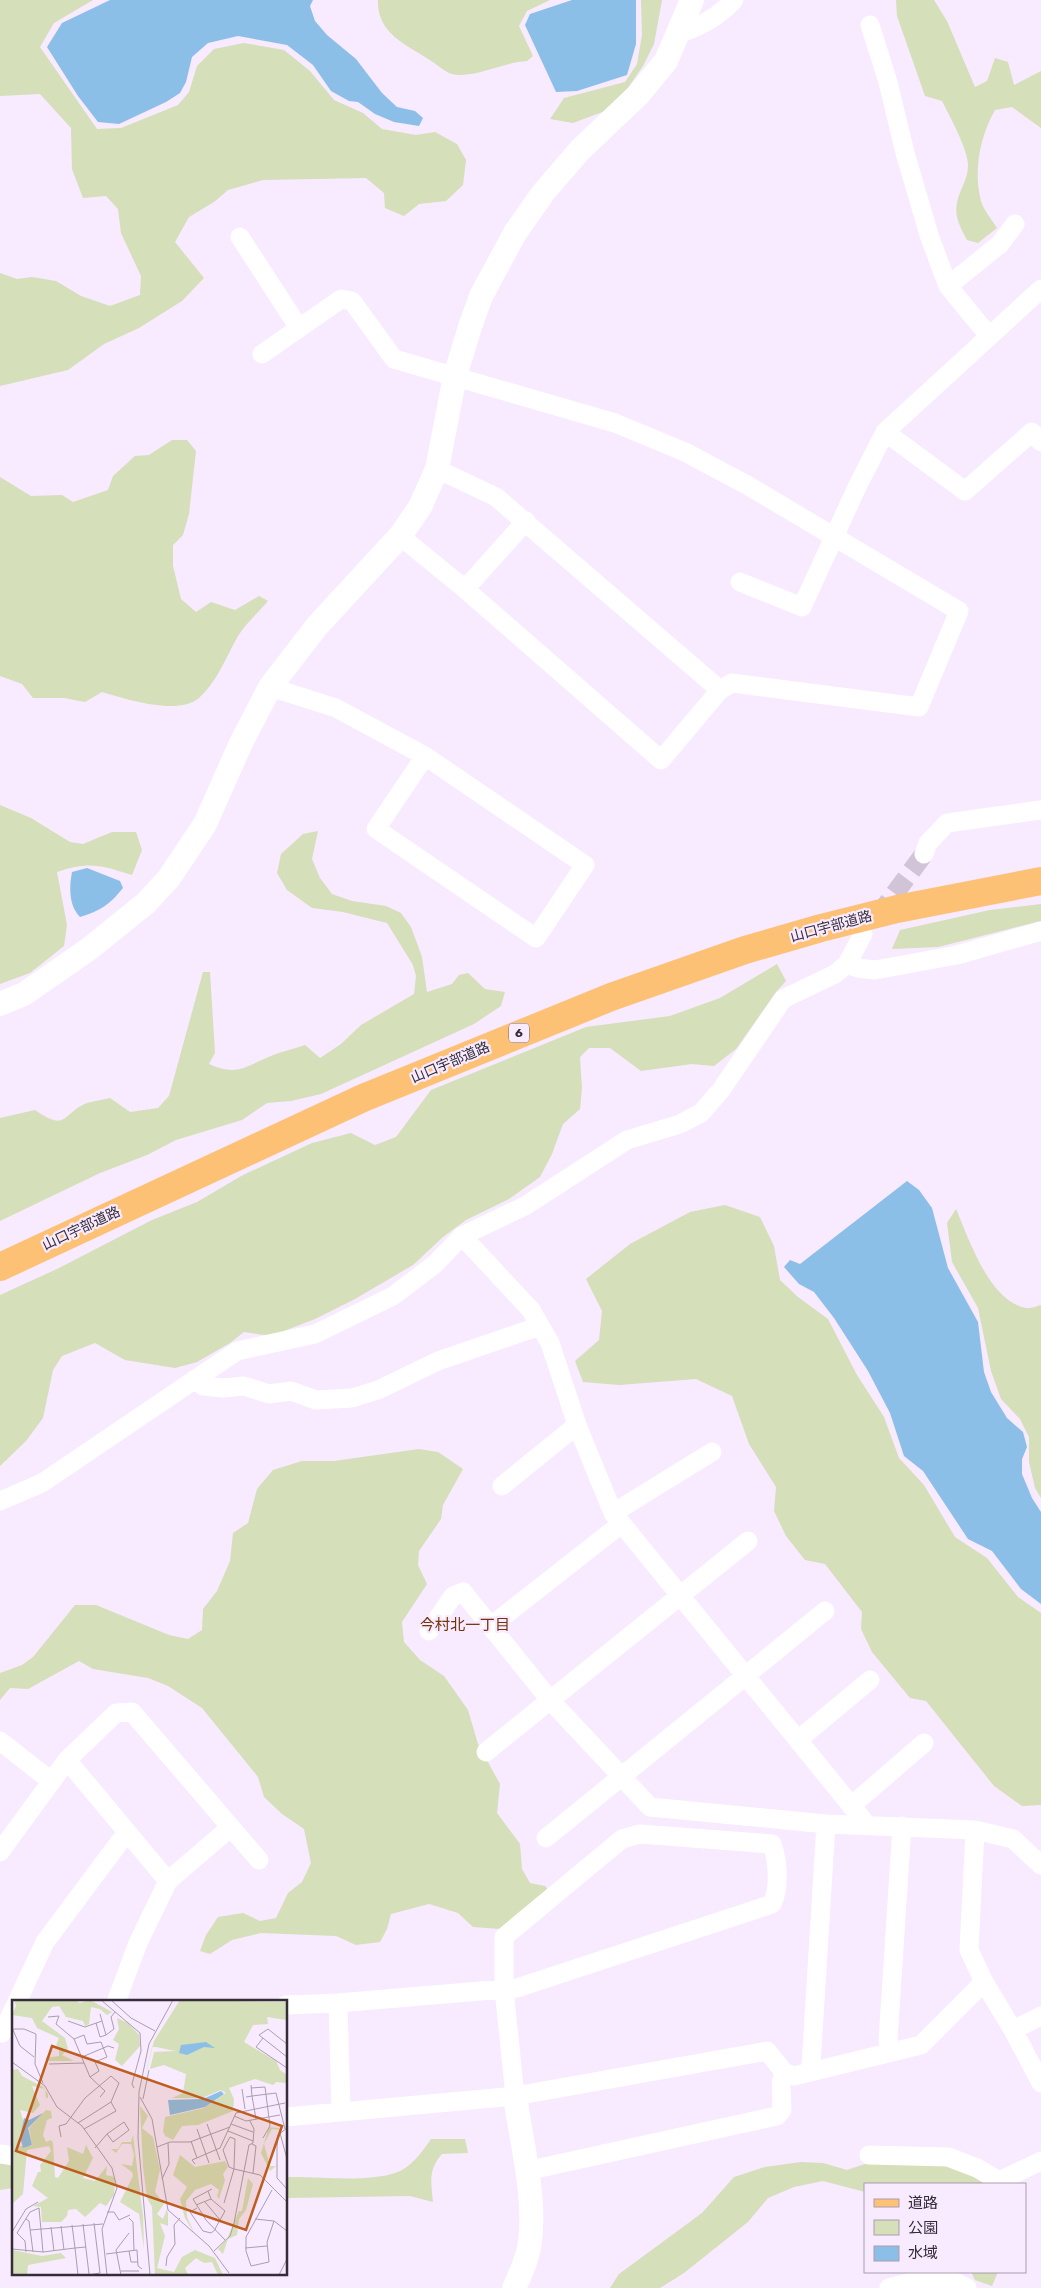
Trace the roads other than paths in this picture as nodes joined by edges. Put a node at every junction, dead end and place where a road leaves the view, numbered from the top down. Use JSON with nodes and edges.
{"nodes":[{"id":1,"x":692,"y":0,"type":"edge"},
{"id":2,"x":734,"y":0,"type":"edge"},
{"id":3,"x":870,"y":25,"type":"dead end"},
{"id":4,"x":680,"y":33,"type":"junction"},
{"id":5,"x":1015,"y":224,"type":"dead end"},
{"id":6,"x":240,"y":237,"type":"dead end"},
{"id":7,"x":948,"y":286,"type":"junction"},
{"id":8,"x":1039,"y":294,"type":"edge"},
{"id":9,"x":299,"y":328,"type":"junction"},
{"id":10,"x":989,"y":336,"type":"junction"},
{"id":11,"x":262,"y":354,"type":"dead end"},
{"id":12,"x":455,"y":376,"type":"junction"},
{"id":13,"x":885,"y":432,"type":"junction"},
{"id":14,"x":1041,"y":442,"type":"edge"},
{"id":15,"x":437,"y":469,"type":"junction"},
{"id":16,"x":526,"y":522,"type":"junction"},
{"id":17,"x":400,"y":536,"type":"junction"},
{"id":18,"x":834,"y":537,"type":"junction"},
{"id":19,"x":740,"y":582,"type":"dead end"},
{"id":20,"x":465,"y":589,"type":"junction"},
{"id":21,"x":270,"y":687,"type":"junction"},
{"id":22,"x":720,"y":690,"type":"junction"},
{"id":23,"x":426,"y":756,"type":"junction"},
{"id":24,"x":1041,"y":810,"type":"edge"},
{"id":25,"x":924,"y":854,"type":"tunnel mouth"},
{"id":26,"x":1041,"y":881,"type":"edge"},
{"id":27,"x":1041,"y":931,"type":"edge"},
{"id":28,"x":863,"y":934,"type":"dead end"},
{"id":29,"x":847,"y":964,"type":"junction"},
{"id":30,"x":0,"y":1004,"type":"edge"},
{"id":31,"x":462,"y":1236,"type":"junction"},
{"id":32,"x":7,"y":1263,"type":"edge"},
{"id":33,"x":540,"y":1326,"type":"junction"},
{"id":34,"x":194,"y":1379,"type":"junction"},
{"id":35,"x":577,"y":1425,"type":"junction"},
{"id":36,"x":712,"y":1452,"type":"dead end"},
{"id":37,"x":502,"y":1486,"type":"dead end"},
{"id":38,"x":0,"y":1501,"type":"edge"},
{"id":39,"x":617,"y":1518,"type":"junction"},
{"id":40,"x":748,"y":1541,"type":"dead end"},
{"id":41,"x":682,"y":1596,"type":"junction"},
{"id":42,"x":824,"y":1612,"type":"dead end"},
{"id":43,"x":491,"y":1626,"type":"junction"},
{"id":44,"x":429,"y":1631,"type":"dead end"},
{"id":45,"x":746,"y":1674,"type":"junction"},
{"id":46,"x":870,"y":1680,"type":"dead end"},
{"id":47,"x":550,"y":1700,"type":"junction"},
{"id":48,"x":798,"y":1740,"type":"junction"},
{"id":49,"x":0,"y":1741,"type":"edge"},
{"id":50,"x":924,"y":1742,"type":"dead end"},
{"id":51,"x":486,"y":1752,"type":"dead end"},
{"id":52,"x":67,"y":1760,"type":"junction"},
{"id":53,"x":622,"y":1776,"type":"junction"},
{"id":54,"x":51,"y":1781,"type":"junction"},
{"id":55,"x":851,"y":1806,"type":"junction"},
{"id":56,"x":826,"y":1824,"type":"junction"},
{"id":57,"x":866,"y":1825,"type":"junction"},
{"id":58,"x":902,"y":1826,"type":"junction"},
{"id":59,"x":231,"y":1827,"type":"junction"},
{"id":60,"x":975,"y":1830,"type":"junction"},
{"id":61,"x":126,"y":1832,"type":"junction"},
{"id":62,"x":546,"y":1838,"type":"dead end"},
{"id":63,"x":0,"y":1852,"type":"edge"},
{"id":64,"x":259,"y":1860,"type":"dead end"},
{"id":65,"x":1041,"y":1864,"type":"edge"},
{"id":66,"x":168,"y":1881,"type":"junction"},
{"id":67,"x":984,"y":1982,"type":"junction"},
{"id":68,"x":504,"y":1989,"type":"junction"},
{"id":69,"x":18,"y":2000,"type":"edge"},
{"id":70,"x":117,"y":2000,"type":"edge"},
{"id":71,"x":338,"y":2003,"type":"junction"},
{"id":72,"x":288,"y":2005,"type":"edge"},
{"id":73,"x":12,"y":2014,"type":"edge"},
{"id":74,"x":1041,"y":2016,"type":"edge"},
{"id":75,"x":1013,"y":2030,"type":"junction"},
{"id":76,"x":5,"y":2033,"type":"edge"},
{"id":77,"x":890,"y":2051,"type":"junction"},
{"id":78,"x":813,"y":2071,"type":"junction"},
{"id":79,"x":784,"y":2072,"type":"junction"},
{"id":80,"x":1041,"y":2083,"type":"edge"},
{"id":81,"x":515,"y":2096,"type":"junction"},
{"id":82,"x":341,"y":2111,"type":"junction"},
{"id":83,"x":288,"y":2117,"type":"edge"},
{"id":84,"x":869,"y":2155,"type":"dead end"},
{"id":85,"x":1041,"y":2161,"type":"edge"},
{"id":86,"x":526,"y":2171,"type":"junction"},
{"id":87,"x":964,"y":2287,"type":"edge"},
{"id":88,"x":514,"y":2288,"type":"edge"},
{"id":89,"x":889,"y":2288,"type":"edge"}],
"edges":[{"from":1,"to":4,"type":"street"},
{"from":2,"to":4,"type":"street"},
{"from":3,"to":7,"type":"street"},
{"from":4,"to":12,"type":"street"},
{"from":5,"to":7,"type":"street"},
{"from":6,"to":9,"type":"street"},
{"from":7,"to":10,"type":"street"},
{"from":8,"to":10,"type":"street"},
{"from":9,"to":11,"type":"street"},
{"from":9,"to":12,"type":"street"},
{"from":10,"to":13,"type":"street"},
{"from":12,"to":15,"type":"street"},
{"from":12,"to":18,"type":"street"},
{"from":13,"to":14,"type":"street"},
{"from":13,"to":18,"type":"street"},
{"from":15,"to":16,"type":"street"},
{"from":15,"to":17,"type":"street"},
{"from":16,"to":20,"type":"street"},
{"from":16,"to":22,"type":"street"},
{"from":17,"to":20,"type":"street"},
{"from":17,"to":21,"type":"street"},
{"from":18,"to":19,"type":"street"},
{"from":18,"to":22,"type":"street"},
{"from":20,"to":22,"type":"street"},
{"from":21,"to":23,"type":"street"},
{"from":21,"to":30,"type":"street"},
{"from":23,"to":23,"type":"street"},
{"from":24,"to":25,"type":"street"},
{"from":26,"to":32,"type":"main road","name":"山口宇部道路","number":"6"},
{"from":27,"to":29,"type":"street"},
{"from":28,"to":29,"type":"street"},
{"from":29,"to":31,"type":"street"},
{"from":31,"to":33,"type":"street"},
{"from":31,"to":34,"type":"street"},
{"from":33,"to":34,"type":"street"},
{"from":33,"to":35,"type":"street"},
{"from":34,"to":38,"type":"street"},
{"from":35,"to":37,"type":"street"},
{"from":35,"to":39,"type":"street"},
{"from":36,"to":39,"type":"street"},
{"from":39,"to":41,"type":"street"},
{"from":39,"to":43,"type":"street"},
{"from":40,"to":41,"type":"street"},
{"from":41,"to":45,"type":"street"},
{"from":41,"to":47,"type":"street"},
{"from":42,"to":45,"type":"street"},
{"from":43,"to":44,"type":"street"},
{"from":43,"to":47,"type":"street"},
{"from":45,"to":48,"type":"street"},
{"from":45,"to":53,"type":"street"},
{"from":46,"to":48,"type":"street"},
{"from":47,"to":51,"type":"street"},
{"from":47,"to":53,"type":"street"},
{"from":48,"to":55,"type":"street"},
{"from":49,"to":54,"type":"street"},
{"from":50,"to":55,"type":"street"},
{"from":52,"to":54,"type":"street"},
{"from":52,"to":59,"type":"street"},
{"from":52,"to":61,"type":"street"},
{"from":53,"to":56,"type":"street"},
{"from":53,"to":62,"type":"street"},
{"from":54,"to":63,"type":"street"},
{"from":55,"to":57,"type":"street"},
{"from":56,"to":57,"type":"street"},
{"from":56,"to":78,"type":"street"},
{"from":57,"to":58,"type":"street"},
{"from":58,"to":60,"type":"street"},
{"from":58,"to":77,"type":"street"},
{"from":59,"to":64,"type":"street"},
{"from":59,"to":66,"type":"street"},
{"from":60,"to":65,"type":"street"},
{"from":60,"to":67,"type":"street"},
{"from":61,"to":66,"type":"street"},
{"from":61,"to":69,"type":"street"},
{"from":66,"to":70,"type":"street"},
{"from":67,"to":75,"type":"street"},
{"from":67,"to":77,"type":"street"},
{"from":68,"to":68,"type":"street"},
{"from":68,"to":71,"type":"street"},
{"from":68,"to":81,"type":"street"},
{"from":71,"to":72,"type":"street"},
{"from":71,"to":82,"type":"street"},
{"from":73,"to":76,"type":"street"},
{"from":74,"to":75,"type":"street"},
{"from":75,"to":80,"type":"street"},
{"from":77,"to":78,"type":"street"},
{"from":78,"to":79,"type":"street"},
{"from":79,"to":81,"type":"street"},
{"from":79,"to":86,"type":"street"},
{"from":81,"to":82,"type":"street"},
{"from":81,"to":86,"type":"street"},
{"from":82,"to":83,"type":"street"},
{"from":84,"to":85,"type":"street"},
{"from":86,"to":88,"type":"street"},
{"from":87,"to":89,"type":"street"}]}
